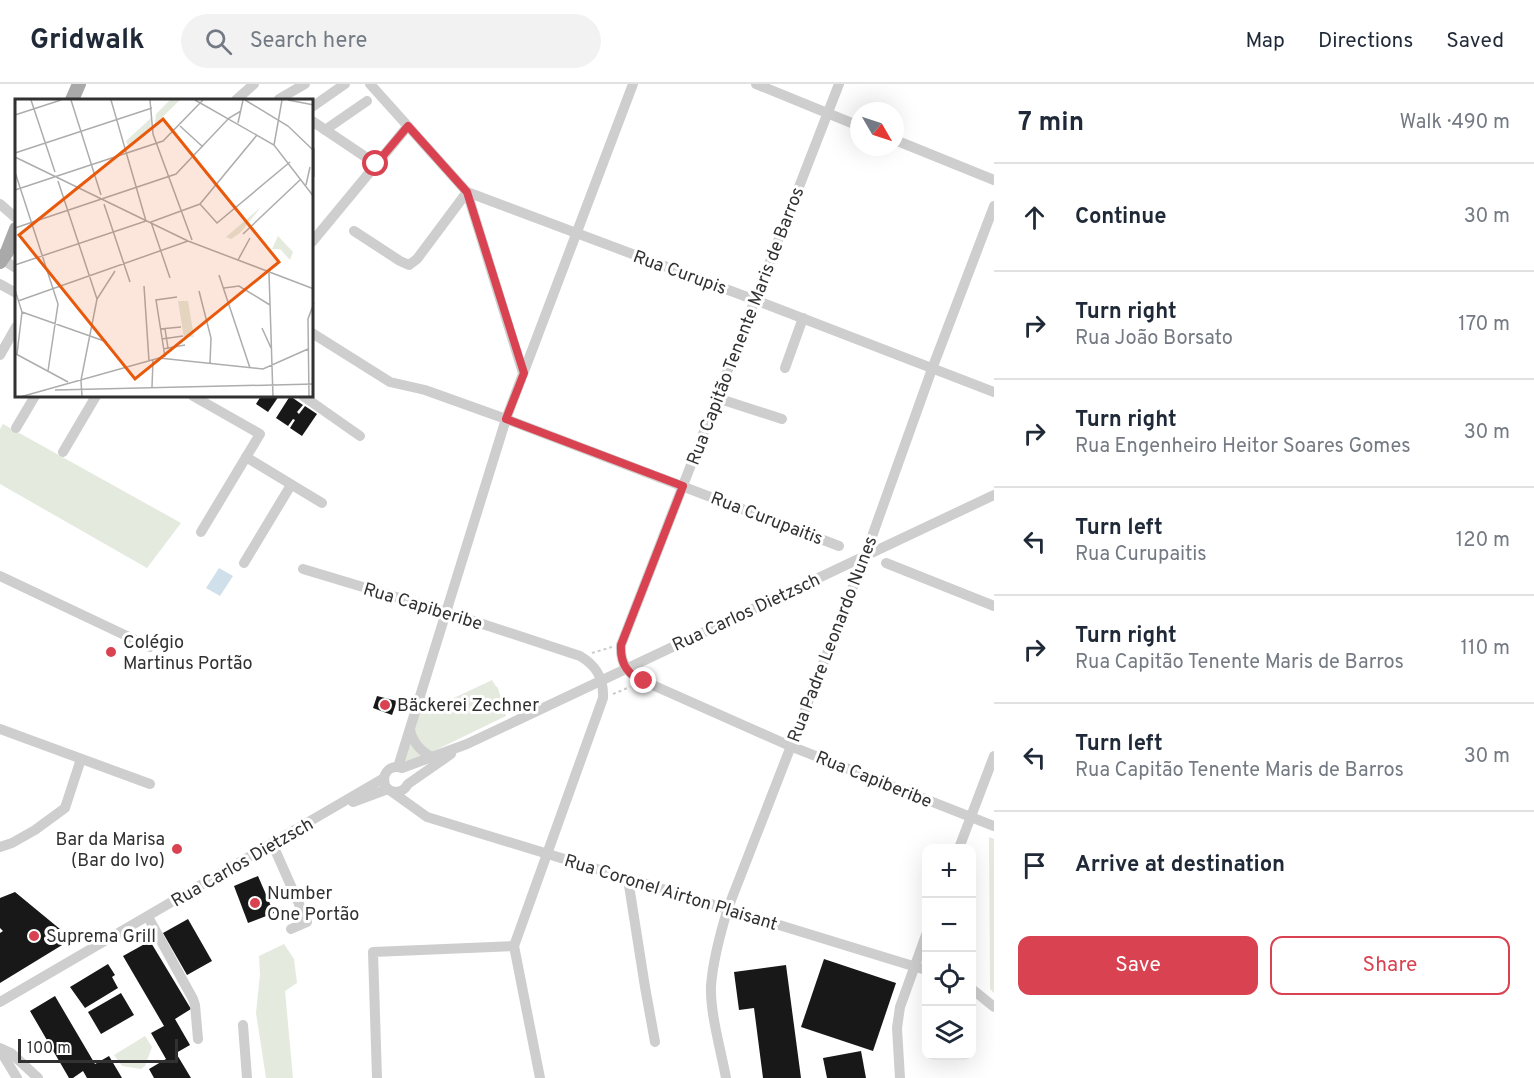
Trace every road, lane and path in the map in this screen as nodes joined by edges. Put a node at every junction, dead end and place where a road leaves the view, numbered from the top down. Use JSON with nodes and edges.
{"nodes":[{"id":1,"x":79,"y":84,"type":"edge"},
{"id":2,"x":305,"y":84,"type":"edge"},
{"id":3,"x":345,"y":84,"type":"edge"},
{"id":4,"x":370,"y":84,"type":"edge"},
{"id":5,"x":633,"y":84,"type":"edge"},
{"id":6,"x":756,"y":84,"type":"edge"},
{"id":7,"x":839,"y":84,"type":"edge"},
{"id":8,"x":252,"y":86,"type":"edge"},
{"id":9,"x":72,"y":99,"type":"edge"},
{"id":10,"x":237,"y":99,"type":"edge"},
{"id":11,"x":279,"y":99,"type":"edge"},
{"id":12,"x":367,"y":102,"type":"dead end"},
{"id":13,"x":314,"y":106,"type":"edge"},
{"id":14,"x":828,"y":113,"type":"junction"},
{"id":15,"x":314,"y":122,"type":"edge"},
{"id":16,"x":850,"y":122,"type":"edge"},
{"id":17,"x":408,"y":126,"type":"junction"},
{"id":18,"x":325,"y":130,"type":"junction"},
{"id":19,"x":904,"y":144,"type":"edge"},
{"id":20,"x":376,"y":164,"type":"junction"},
{"id":21,"x":994,"y":180,"type":"edge"},
{"id":22,"x":467,"y":192,"type":"junction"},
{"id":23,"x":0,"y":204,"type":"edge"},
{"id":24,"x":994,"y":206,"type":"edge"},
{"id":25,"x":15,"y":217,"type":"edge"},
{"id":26,"x":354,"y":231,"type":"dead end"},
{"id":27,"x":15,"y":232,"type":"edge"},
{"id":28,"x":576,"y":234,"type":"junction"},
{"id":29,"x":314,"y":241,"type":"edge"},
{"id":30,"x":1,"y":260,"type":"edge"},
{"id":31,"x":15,"y":267,"type":"edge"},
{"id":32,"x":0,"y":284,"type":"edge"},
{"id":33,"x":15,"y":292,"type":"edge"},
{"id":34,"x":755,"y":300,"type":"junction"},
{"id":35,"x":803,"y":318,"type":"junction"},
{"id":36,"x":15,"y":329,"type":"edge"},
{"id":37,"x":314,"y":334,"type":"edge"},
{"id":38,"x":0,"y":355,"type":"edge"},
{"id":39,"x":785,"y":368,"type":"dead end"},
{"id":40,"x":932,"y":369,"type":"junction"},
{"id":41,"x":524,"y":373,"type":"junction"},
{"id":42,"x":994,"y":392,"type":"edge"},
{"id":43,"x":34,"y":398,"type":"edge"},
{"id":44,"x":95,"y":398,"type":"edge"},
{"id":45,"x":198,"y":398,"type":"edge"},
{"id":46,"x":306,"y":398,"type":"edge"},
{"id":47,"x":717,"y":398,"type":"junction"},
{"id":48,"x":506,"y":419,"type":"junction"},
{"id":49,"x":782,"y":419,"type":"dead end"},
{"id":50,"x":16,"y":428,"type":"dead end"},
{"id":51,"x":360,"y":436,"type":"dead end"},
{"id":52,"x":63,"y":452,"type":"dead end"},
{"id":53,"x":246,"y":457,"type":"junction"},
{"id":54,"x":291,"y":485,"type":"junction"},
{"id":55,"x":683,"y":486,"type":"junction"},
{"id":56,"x":994,"y":495,"type":"edge"},
{"id":57,"x":322,"y":503,"type":"dead end"},
{"id":58,"x":201,"y":532,"type":"dead end"},
{"id":59,"x":839,"y":546,"type":"dead end"},
{"id":60,"x":865,"y":556,"type":"junction"},
{"id":61,"x":244,"y":563,"type":"dead end"},
{"id":62,"x":886,"y":563,"type":"dead end"},
{"id":63,"x":303,"y":569,"type":"dead end"},
{"id":64,"x":0,"y":576,"type":"edge"},
{"id":65,"x":994,"y":606,"type":"edge"},
{"id":66,"x":446,"y":612,"type":"junction"},
{"id":67,"x":621,"y":645,"type":"junction"},
{"id":68,"x":150,"y":647,"type":"dead end"},
{"id":69,"x":580,"y":656,"type":"junction"},
{"id":70,"x":626,"y":668,"type":"junction"},
{"id":71,"x":601,"y":680,"type":"junction"},
{"id":72,"x":644,"y":681,"type":"junction"},
{"id":73,"x":603,"y":698,"type":"junction"},
{"id":74,"x":0,"y":729,"type":"edge"},
{"id":75,"x":410,"y":730,"type":"junction"},
{"id":76,"x":466,"y":744,"type":"junction"},
{"id":77,"x":790,"y":746,"type":"junction"},
{"id":78,"x":994,"y":756,"type":"edge"},
{"id":79,"x":432,"y":757,"type":"junction"},
{"id":80,"x":81,"y":759,"type":"junction"},
{"id":81,"x":400,"y":768,"type":"junction"},
{"id":82,"x":150,"y":784,"type":"dead end"},
{"id":83,"x":408,"y":784,"type":"junction"},
{"id":84,"x":388,"y":786,"type":"junction"},
{"id":85,"x":417,"y":810,"type":"junction"},
{"id":86,"x":970,"y":817,"type":"junction"},
{"id":87,"x":994,"y":826,"type":"edge"},
{"id":88,"x":272,"y":843,"type":"junction"},
{"id":89,"x":961,"y":844,"type":"edge"},
{"id":90,"x":0,"y":847,"type":"edge"},
{"id":91,"x":547,"y":854,"type":"junction"},
{"id":92,"x":628,"y":879,"type":"junction"},
{"id":93,"x":728,"y":909,"type":"junction"},
{"id":94,"x":148,"y":917,"type":"junction"},
{"id":95,"x":291,"y":929,"type":"dead end"},
{"id":96,"x":514,"y":946,"type":"junction"},
{"id":97,"x":922,"y":948,"type":"edge"},
{"id":98,"x":915,"y":966,"type":"junction"},
{"id":99,"x":922,"y":968,"type":"edge"},
{"id":100,"x":976,"y":992,"type":"edge"},
{"id":101,"x":0,"y":1002,"type":"edge"},
{"id":102,"x":994,"y":1007,"type":"edge"},
{"id":103,"x":243,"y":1025,"type":"dead end"},
{"id":104,"x":198,"y":1039,"type":"dead end"},
{"id":105,"x":656,"y":1042,"type":"dead end"},
{"id":106,"x":0,"y":1049,"type":"edge"},
{"id":107,"x":17,"y":1078,"type":"edge"},
{"id":108,"x":38,"y":1078,"type":"edge"},
{"id":109,"x":247,"y":1078,"type":"edge"},
{"id":110,"x":377,"y":1078,"type":"edge"},
{"id":111,"x":540,"y":1078,"type":"edge"},
{"id":112,"x":726,"y":1078,"type":"edge"},
{"id":113,"x":900,"y":1078,"type":"edge"}],
"edges":[{"from":1,"to":9,"type":"main road"},
{"from":2,"to":11,"type":"street"},
{"from":3,"to":13,"type":"street"},
{"from":4,"to":17,"type":"street"},
{"from":5,"to":28,"type":"street"},
{"from":6,"to":14,"type":"street"},
{"from":7,"to":14,"type":"street","name":"Rua Capitão Tenente Maris de Barros"},
{"from":8,"to":10,"type":"street"},
{"from":12,"to":18,"type":"street"},
{"from":14,"to":16,"type":"street"},
{"from":14,"to":34,"type":"street","name":"Rua Capitão Tenente Maris de Barros"},
{"from":15,"to":18,"type":"street"},
{"from":17,"to":20,"type":"street"},
{"from":17,"to":22,"type":"street"},
{"from":18,"to":20,"type":"street"},
{"from":19,"to":21,"type":"street"},
{"from":20,"to":29,"type":"street"},
{"from":22,"to":26,"type":"street"},
{"from":22,"to":28,"type":"street","name":"Rua Curupis"},
{"from":22,"to":41,"type":"street"},
{"from":23,"to":25,"type":"street"},
{"from":24,"to":40,"type":"street","name":"Rua Padre Leonardo Nunes"},
{"from":27,"to":30,"type":"main road"},
{"from":28,"to":34,"type":"street","name":"Rua Curupis"},
{"from":28,"to":41,"type":"street"},
{"from":30,"to":31,"type":"street"},
{"from":32,"to":33,"type":"street"},
{"from":34,"to":35,"type":"street","name":"Rua Curupis"},
{"from":34,"to":47,"type":"street","name":"Rua Capitão Tenente Maris de Barros"},
{"from":35,"to":39,"type":"street"},
{"from":35,"to":40,"type":"street","name":"Rua Curupis"},
{"from":36,"to":38,"type":"street"},
{"from":37,"to":48,"type":"street","name":"Rua Curupaitis"},
{"from":40,"to":42,"type":"street","name":"Rua Curupis"},
{"from":40,"to":60,"type":"street","name":"Rua Padre Leonardo Nunes"},
{"from":41,"to":48,"type":"street"},
{"from":43,"to":50,"type":"street"},
{"from":44,"to":52,"type":"street"},
{"from":45,"to":53,"type":"street"},
{"from":46,"to":51,"type":"street"},
{"from":47,"to":49,"type":"street"},
{"from":47,"to":55,"type":"street","name":"Rua Capitão Tenente Maris de Barros"},
{"from":48,"to":55,"type":"street","name":"Rua Curupaitis"},
{"from":48,"to":66,"type":"street"},
{"from":53,"to":54,"type":"street"},
{"from":53,"to":58,"type":"street"},
{"from":54,"to":57,"type":"street"},
{"from":54,"to":61,"type":"street"},
{"from":55,"to":59,"type":"street","name":"Rua Curupaitis"},
{"from":55,"to":67,"type":"street","name":"Rua Capitão Tenente Maris de Barros"},
{"from":56,"to":60,"type":"street","name":"Rua Carlos Dietzsch"},
{"from":60,"to":70,"type":"street","name":"Rua Carlos Dietzsch"},
{"from":60,"to":77,"type":"street","name":"Rua Padre Leonardo Nunes"},
{"from":62,"to":65,"type":"street"},
{"from":63,"to":66,"type":"street","name":"Rua Capiberibe"},
{"from":64,"to":68,"type":"street"},
{"from":66,"to":69,"type":"street","name":"Rua Capiberibe"},
{"from":66,"to":75,"type":"street"},
{"from":67,"to":69,"type":"path"},
{"from":67,"to":70,"type":"street"},
{"from":69,"to":71,"type":"street","name":"Rua Capiberibe"},
{"from":70,"to":71,"type":"street","name":"Rua Carlos Dietzsch"},
{"from":70,"to":72,"type":"street","name":"Rua Capiberibe"},
{"from":71,"to":73,"type":"street"},
{"from":71,"to":76,"type":"street","name":"Rua Carlos Dietzsch"},
{"from":72,"to":73,"type":"path"},
{"from":72,"to":77,"type":"street","name":"Rua Capiberibe"},
{"from":73,"to":91,"type":"street"},
{"from":74,"to":80,"type":"street"},
{"from":75,"to":79,"type":"street"},
{"from":75,"to":81,"type":"street"},
{"from":76,"to":79,"type":"street","name":"Rua Carlos Dietzsch"},
{"from":76,"to":83,"type":"street","name":"Rua Carlos Dietzsch"},
{"from":77,"to":86,"type":"street","name":"Rua Capiberibe"},
{"from":77,"to":93,"type":"street","name":"Rua Padre Leonardo Nunes"},
{"from":78,"to":86,"type":"street"},
{"from":79,"to":81,"type":"street","name":"Rua Carlos Dietzsch"},
{"from":80,"to":82,"type":"street"},
{"from":80,"to":90,"type":"street"},
{"from":81,"to":83,"type":"street"},
{"from":81,"to":84,"type":"street","name":"Rua Carlos Dietzsch"},
{"from":83,"to":84,"type":"street","name":"Rua Carlos Dietzsch"},
{"from":83,"to":85,"type":"street"},
{"from":84,"to":85,"type":"street","name":"Rua Coronel Airton Plaisant"},
{"from":84,"to":88,"type":"street","name":"Rua Carlos Dietzsch"},
{"from":85,"to":91,"type":"street","name":"Rua Coronel Airton Plaisant"},
{"from":86,"to":87,"type":"street","name":"Rua Capiberibe"},
{"from":86,"to":89,"type":"street"},
{"from":88,"to":94,"type":"street","name":"Rua Carlos Dietzsch"},
{"from":88,"to":95,"type":"street"},
{"from":91,"to":92,"type":"street","name":"Rua Coronel Airton Plaisant"},
{"from":91,"to":96,"type":"street"},
{"from":92,"to":93,"type":"street","name":"Rua Coronel Airton Plaisant"},
{"from":92,"to":105,"type":"street"},
{"from":93,"to":98,"type":"street","name":"Rua Coronel Airton Plaisant"},
{"from":93,"to":112,"type":"street","name":"Rua Padre Leonardo Nunes"},
{"from":94,"to":101,"type":"street","name":"Rua Carlos Dietzsch"},
{"from":94,"to":104,"type":"street"},
{"from":96,"to":110,"type":"street"},
{"from":96,"to":111,"type":"street"},
{"from":97,"to":98,"type":"street"},
{"from":98,"to":99,"type":"street","name":"Rua Coronel Airton Plaisant"},
{"from":98,"to":113,"type":"street"},
{"from":100,"to":102,"type":"street"},
{"from":103,"to":109,"type":"street"},
{"from":106,"to":107,"type":"street"},
{"from":106,"to":108,"type":"street"}]}
